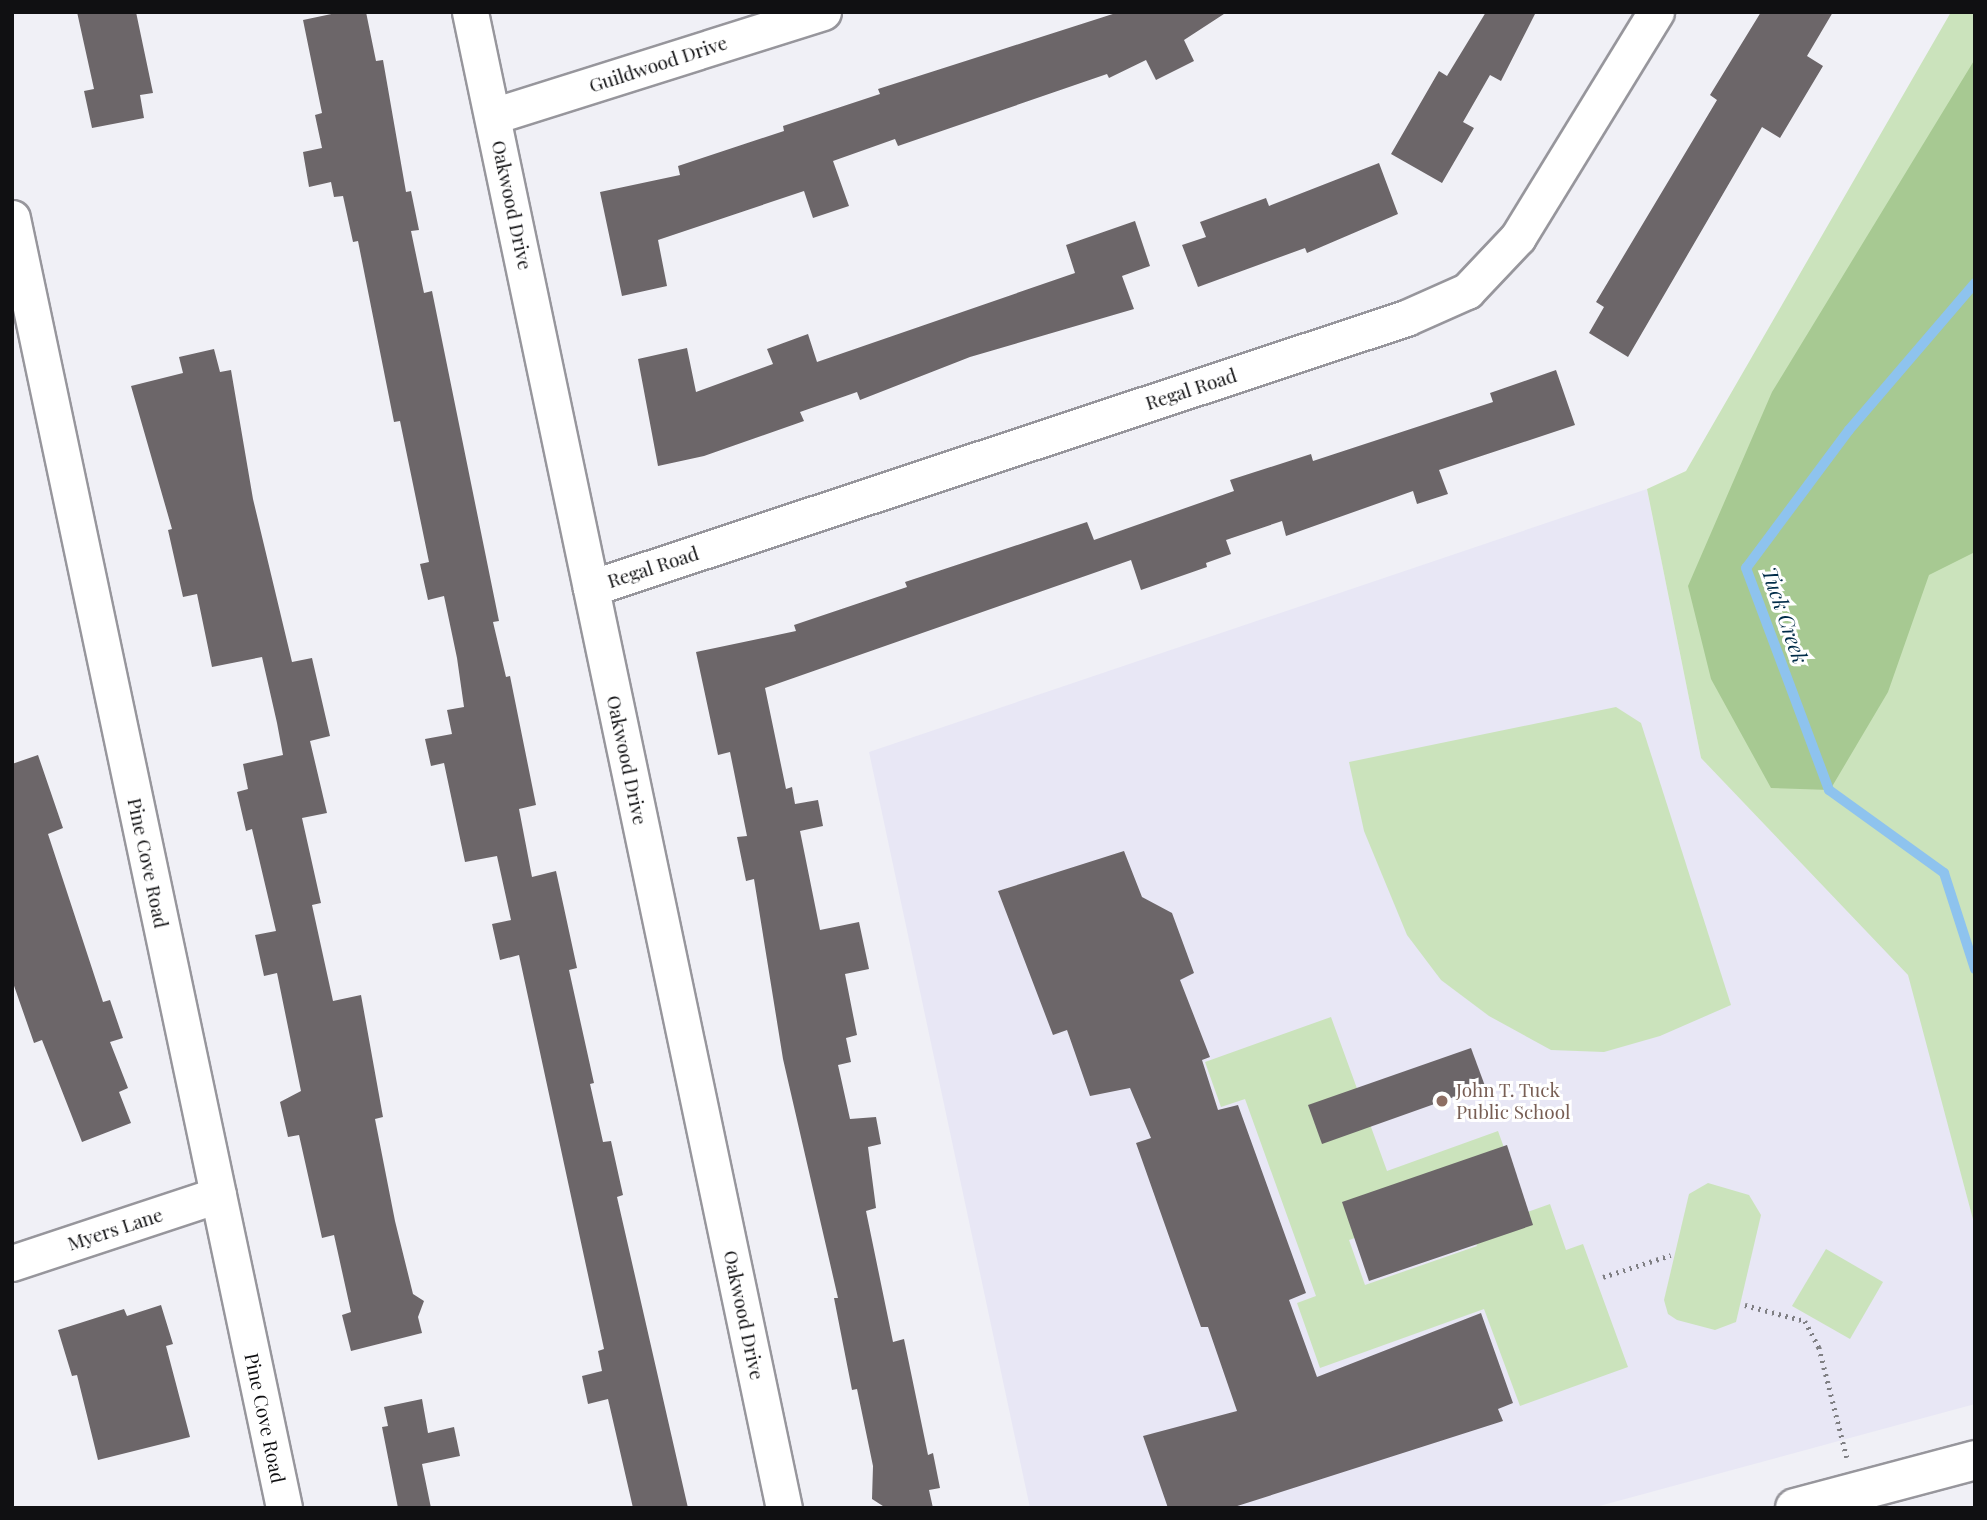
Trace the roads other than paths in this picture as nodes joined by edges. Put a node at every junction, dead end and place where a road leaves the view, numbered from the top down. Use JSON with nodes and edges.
{"nodes":[{"id":1,"x":470,"y":12,"type":"edge"},
{"id":2,"x":823,"y":12,"type":"edge"},
{"id":3,"x":1656,"y":12,"type":"edge"},
{"id":4,"x":494,"y":116,"type":"junction"},
{"id":5,"x":12,"y":218,"type":"edge"},
{"id":6,"x":591,"y":587,"type":"junction"},
{"id":7,"x":218,"y":1195,"type":"junction"},
{"id":8,"x":12,"y":1263,"type":"edge"},
{"id":9,"x":1975,"y":1460,"type":"edge"},
{"id":10,"x":284,"y":1508,"type":"edge"},
{"id":11,"x":784,"y":1508,"type":"edge"},
{"id":12,"x":1795,"y":1508,"type":"edge"}],
"edges":[{"from":1,"to":4,"type":"street","name":"Oakwood Drive"},
{"from":2,"to":4,"type":"street","name":"Guildwood Drive"},
{"from":3,"to":6,"type":"street","name":"Regal Road"},
{"from":4,"to":6,"type":"street","name":"Oakwood Drive"},
{"from":5,"to":7,"type":"street","name":"Pine Cove Road"},
{"from":6,"to":11,"type":"street","name":"Oakwood Drive"},
{"from":7,"to":8,"type":"street","name":"Myers Lane"},
{"from":7,"to":10,"type":"street","name":"Pine Cove Road"},
{"from":9,"to":12,"type":"street"}]}
